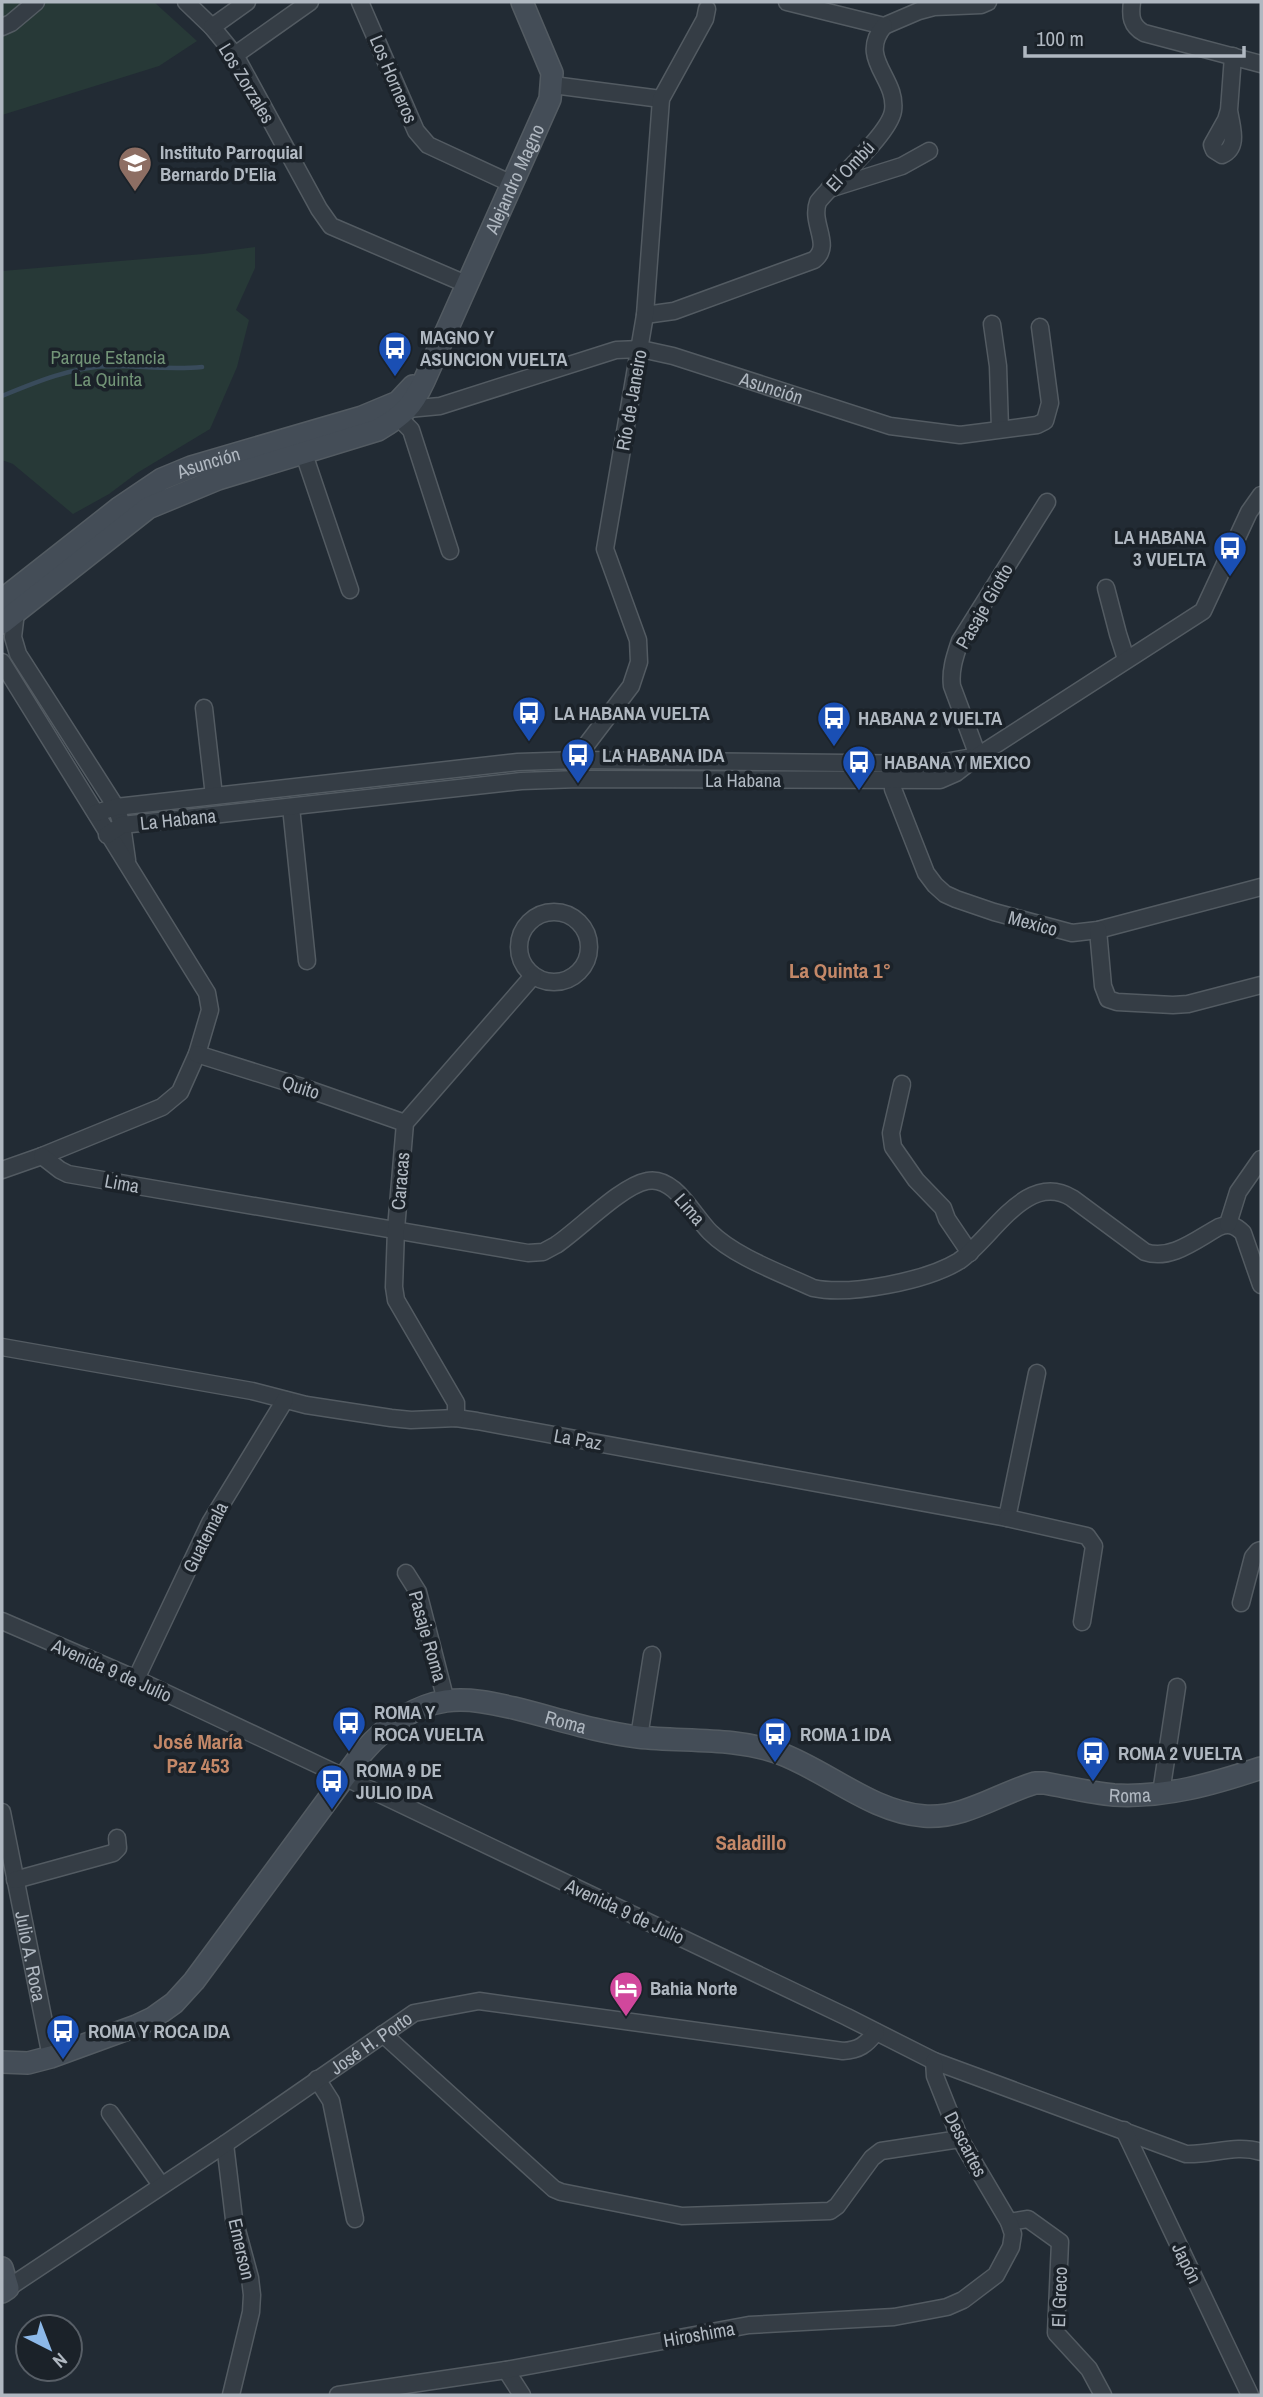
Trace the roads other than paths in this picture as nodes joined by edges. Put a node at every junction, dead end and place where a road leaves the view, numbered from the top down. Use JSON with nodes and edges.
{"nodes":[{"id":1,"x":36,"y":2,"type":"edge"},
{"id":2,"x":186,"y":2,"type":"edge"},
{"id":3,"x":247,"y":2,"type":"edge"},
{"id":4,"x":310,"y":2,"type":"edge"},
{"id":5,"x":360,"y":2,"type":"edge"},
{"id":6,"x":522,"y":2,"type":"edge"},
{"id":7,"x":787,"y":2,"type":"edge"},
{"id":8,"x":988,"y":2,"type":"edge"},
{"id":9,"x":1132,"y":2,"type":"edge"},
{"id":10,"x":710,"y":4,"type":"edge"},
{"id":11,"x":816,"y":5,"type":"edge"},
{"id":12,"x":884,"y":26,"type":"junction"},
{"id":13,"x":2,"y":27,"type":"edge"},
{"id":14,"x":212,"y":27,"type":"junction"},
{"id":15,"x":235,"y":55,"type":"junction"},
{"id":16,"x":1233,"y":56,"type":"junction"},
{"id":17,"x":1261,"y":65,"type":"edge"},
{"id":18,"x":553,"y":85,"type":"junction"},
{"id":19,"x":661,"y":99,"type":"junction"},
{"id":20,"x":1229,"y":110,"type":"dead end"},
{"id":21,"x":929,"y":151,"type":"dead end"},
{"id":22,"x":512,"y":184,"type":"junction"},
{"id":23,"x":827,"y":190,"type":"junction"},
{"id":24,"x":466,"y":284,"type":"junction"},
{"id":25,"x":645,"y":315,"type":"junction"},
{"id":26,"x":992,"y":324,"type":"dead end"},
{"id":27,"x":1040,"y":327,"type":"dead end"},
{"id":28,"x":641,"y":349,"type":"junction"},
{"id":29,"x":436,"y":353,"type":"junction"},
{"id":30,"x":404,"y":413,"type":"junction"},
{"id":31,"x":1000,"y":429,"type":"junction"},
{"id":32,"x":304,"y":454,"type":"junction"},
{"id":33,"x":1261,"y":495,"type":"edge"},
{"id":34,"x":1047,"y":502,"type":"dead end"},
{"id":35,"x":81,"y":548,"type":"junction"},
{"id":36,"x":450,"y":551,"type":"dead end"},
{"id":37,"x":1107,"y":588,"type":"dead end"},
{"id":38,"x":350,"y":590,"type":"dead end"},
{"id":39,"x":6,"y":612,"type":"edge"},
{"id":40,"x":1126,"y":659,"type":"junction"},
{"id":41,"x":2,"y":662,"type":"edge"},
{"id":42,"x":204,"y":708,"type":"dead end"},
{"id":43,"x":978,"y":756,"type":"junction"},
{"id":44,"x":580,"y":760,"type":"junction"},
{"id":45,"x":894,"y":764,"type":"junction"},
{"id":46,"x":579,"y":779,"type":"junction"},
{"id":47,"x":892,"y":781,"type":"junction"},
{"id":48,"x":214,"y":796,"type":"junction"},
{"id":49,"x":116,"y":807,"type":"junction"},
{"id":50,"x":291,"y":807,"type":"junction"},
{"id":51,"x":96,"y":813,"type":"junction"},
{"id":52,"x":122,"y":825,"type":"junction"},
{"id":53,"x":107,"y":835,"type":"junction"},
{"id":54,"x":127,"y":863,"type":"junction"},
{"id":55,"x":1261,"y":887,"type":"edge"},
{"id":56,"x":1098,"y":930,"type":"junction"},
{"id":57,"x":307,"y":961,"type":"dead end"},
{"id":58,"x":533,"y":976,"type":"junction"},
{"id":59,"x":1261,"y":985,"type":"edge"},
{"id":60,"x":197,"y":1054,"type":"junction"},
{"id":61,"x":902,"y":1084,"type":"dead end"},
{"id":62,"x":404,"y":1123,"type":"junction"},
{"id":63,"x":42,"y":1156,"type":"junction"},
{"id":64,"x":1261,"y":1159,"type":"edge"},
{"id":65,"x":2,"y":1170,"type":"edge"},
{"id":66,"x":1228,"y":1224,"type":"junction"},
{"id":67,"x":396,"y":1229,"type":"junction"},
{"id":68,"x":970,"y":1253,"type":"junction"},
{"id":69,"x":1261,"y":1285,"type":"edge"},
{"id":70,"x":2,"y":1348,"type":"edge"},
{"id":71,"x":1037,"y":1373,"type":"dead end"},
{"id":72,"x":285,"y":1400,"type":"junction"},
{"id":73,"x":456,"y":1418,"type":"junction"},
{"id":74,"x":1007,"y":1518,"type":"junction"},
{"id":75,"x":1261,"y":1550,"type":"edge"},
{"id":76,"x":1254,"y":1572,"type":"edge"},
{"id":77,"x":406,"y":1573,"type":"dead end"},
{"id":78,"x":1241,"y":1603,"type":"dead end"},
{"id":79,"x":2,"y":1621,"type":"edge"},
{"id":80,"x":1082,"y":1622,"type":"dead end"},
{"id":81,"x":652,"y":1655,"type":"dead end"},
{"id":82,"x":136,"y":1679,"type":"junction"},
{"id":83,"x":1177,"y":1687,"type":"dead end"},
{"id":84,"x":446,"y":1701,"type":"junction"},
{"id":85,"x":639,"y":1737,"type":"junction"},
{"id":86,"x":1261,"y":1768,"type":"edge"},
{"id":87,"x":344,"y":1777,"type":"junction"},
{"id":88,"x":1161,"y":1793,"type":"junction"},
{"id":89,"x":2,"y":1812,"type":"edge"},
{"id":90,"x":117,"y":1838,"type":"dead end"},
{"id":91,"x":15,"y":1880,"type":"junction"},
{"id":92,"x":876,"y":2032,"type":"junction"},
{"id":93,"x":383,"y":2034,"type":"junction"},
{"id":94,"x":51,"y":2057,"type":"junction"},
{"id":95,"x":934,"y":2061,"type":"junction"},
{"id":96,"x":2,"y":2062,"type":"edge"},
{"id":97,"x":317,"y":2079,"type":"junction"},
{"id":98,"x":110,"y":2113,"type":"dead end"},
{"id":99,"x":1124,"y":2130,"type":"junction"},
{"id":100,"x":960,"y":2138,"type":"junction"},
{"id":101,"x":225,"y":2144,"type":"junction"},
{"id":102,"x":1261,"y":2152,"type":"edge"},
{"id":103,"x":161,"y":2185,"type":"junction"},
{"id":104,"x":355,"y":2219,"type":"dead end"},
{"id":105,"x":1009,"y":2222,"type":"junction"},
{"id":106,"x":4,"y":2282,"type":"edge"},
{"id":107,"x":506,"y":2370,"type":"junction"},
{"id":108,"x":231,"y":2395,"type":"edge"},
{"id":109,"x":338,"y":2395,"type":"edge"},
{"id":110,"x":522,"y":2395,"type":"edge"},
{"id":111,"x":1103,"y":2395,"type":"edge"},
{"id":112,"x":1250,"y":2395,"type":"edge"}],
"edges":[{"from":1,"to":13,"type":"street"},
{"from":2,"to":14,"type":"street","name":"Los Zorzales"},
{"from":3,"to":14,"type":"street"},
{"from":4,"to":15,"type":"street"},
{"from":5,"to":22,"type":"street","name":"Los Horneros"},
{"from":6,"to":18,"type":"main road"},
{"from":7,"to":11,"type":"street"},
{"from":8,"to":12,"type":"street"},
{"from":9,"to":16,"type":"street"},
{"from":10,"to":19,"type":"street","name":"Río de Janeiro"},
{"from":11,"to":12,"type":"street"},
{"from":12,"to":23,"type":"street","name":"El Ombú"},
{"from":14,"to":15,"type":"street","name":"Los Zorzales"},
{"from":15,"to":24,"type":"street","name":"Los Zorzales"},
{"from":16,"to":17,"type":"street"},
{"from":16,"to":20,"type":"street"},
{"from":18,"to":19,"type":"street"},
{"from":18,"to":22,"type":"main road","name":"Alejandro Magno"},
{"from":19,"to":25,"type":"street","name":"Río de Janeiro"},
{"from":21,"to":23,"type":"street"},
{"from":22,"to":24,"type":"main road","name":"Alejandro Magno"},
{"from":23,"to":25,"type":"street","name":"El Ombú"},
{"from":24,"to":29,"type":"main road","name":"Alejandro Magno"},
{"from":25,"to":28,"type":"street","name":"Río de Janeiro"},
{"from":26,"to":31,"type":"street"},
{"from":27,"to":31,"type":"street","name":"Asunción"},
{"from":28,"to":30,"type":"street","name":"Asunción"},
{"from":28,"to":31,"type":"street","name":"Asunción"},
{"from":28,"to":44,"type":"street","name":"Río de Janeiro"},
{"from":29,"to":30,"type":"main road"},
{"from":29,"to":35,"type":"main road","name":"Asunción"},
{"from":30,"to":32,"type":"main road","name":"Asunción"},
{"from":30,"to":36,"type":"street"},
{"from":32,"to":35,"type":"main road","name":"Asunción"},
{"from":32,"to":38,"type":"street"},
{"from":33,"to":40,"type":"street","name":"La Habana"},
{"from":34,"to":43,"type":"street","name":"Pasaje Giotto"},
{"from":35,"to":39,"type":"main road","name":"Asunción"},
{"from":37,"to":40,"type":"street"},
{"from":39,"to":49,"type":"street"},
{"from":40,"to":43,"type":"street","name":"La Habana"},
{"from":41,"to":51,"type":"street"},
{"from":42,"to":48,"type":"street"},
{"from":43,"to":45,"type":"street"},
{"from":43,"to":47,"type":"street","name":"La Habana"},
{"from":44,"to":45,"type":"street"},
{"from":44,"to":46,"type":"street","name":"Río de Janeiro"},
{"from":44,"to":48,"type":"street"},
{"from":45,"to":47,"type":"street","name":"Mexico"},
{"from":46,"to":47,"type":"street","name":"La Habana"},
{"from":46,"to":50,"type":"street","name":"La Habana"},
{"from":47,"to":56,"type":"street","name":"Mexico"},
{"from":48,"to":49,"type":"street"},
{"from":49,"to":51,"type":"street"},
{"from":49,"to":52,"type":"street"},
{"from":50,"to":52,"type":"street","name":"La Habana"},
{"from":50,"to":57,"type":"street"},
{"from":51,"to":53,"type":"street"},
{"from":52,"to":53,"type":"street","name":"La Habana"},
{"from":52,"to":54,"type":"street"},
{"from":53,"to":54,"type":"street"},
{"from":54,"to":60,"type":"street"},
{"from":55,"to":56,"type":"street","name":"Mexico"},
{"from":56,"to":59,"type":"street"},
{"from":58,"to":58,"type":"street"},
{"from":58,"to":62,"type":"street"},
{"from":60,"to":62,"type":"street","name":"Quito"},
{"from":60,"to":63,"type":"street"},
{"from":61,"to":68,"type":"street"},
{"from":62,"to":67,"type":"street","name":"Caracas"},
{"from":63,"to":65,"type":"street"},
{"from":63,"to":67,"type":"street","name":"Lima"},
{"from":64,"to":66,"type":"street"},
{"from":66,"to":68,"type":"street","name":"Lima"},
{"from":66,"to":69,"type":"street"},
{"from":67,"to":68,"type":"street","name":"Lima"},
{"from":67,"to":73,"type":"street","name":"Caracas"},
{"from":70,"to":72,"type":"street","name":"La Paz"},
{"from":71,"to":74,"type":"street"},
{"from":72,"to":73,"type":"street","name":"La Paz"},
{"from":72,"to":82,"type":"street","name":"Guatemala"},
{"from":73,"to":74,"type":"street","name":"La Paz"},
{"from":74,"to":80,"type":"street","name":"La Paz"},
{"from":75,"to":76,"type":"street"},
{"from":76,"to":78,"type":"street"},
{"from":77,"to":84,"type":"street","name":"Pasaje Roma"},
{"from":79,"to":82,"type":"street","name":"Avenida 9 de Julio"},
{"from":81,"to":85,"type":"street"},
{"from":82,"to":87,"type":"street","name":"Avenida 9 de Julio"},
{"from":83,"to":88,"type":"street"},
{"from":84,"to":85,"type":"main road","name":"Roma"},
{"from":84,"to":87,"type":"main road","name":"Roma"},
{"from":85,"to":88,"type":"main road","name":"Roma"},
{"from":86,"to":88,"type":"main road","name":"Roma"},
{"from":87,"to":92,"type":"street","name":"Avenida 9 de Julio"},
{"from":87,"to":94,"type":"main road","name":"Roma"},
{"from":89,"to":91,"type":"street","name":"Julio A. Roca"},
{"from":90,"to":91,"type":"street"},
{"from":91,"to":94,"type":"street","name":"Julio A. Roca"},
{"from":92,"to":93,"type":"street","name":"José H. Porto"},
{"from":92,"to":95,"type":"street","name":"Avenida 9 de Julio"},
{"from":93,"to":97,"type":"street","name":"José H. Porto"},
{"from":93,"to":100,"type":"street"},
{"from":94,"to":96,"type":"main road","name":"Roma"},
{"from":95,"to":99,"type":"street","name":"Avenida 9 de Julio"},
{"from":95,"to":100,"type":"street","name":"Descartes"},
{"from":97,"to":101,"type":"street","name":"José H. Porto"},
{"from":97,"to":104,"type":"street"},
{"from":98,"to":103,"type":"street"},
{"from":99,"to":102,"type":"street","name":"Avenida 9 de Julio"},
{"from":99,"to":112,"type":"street","name":"Japón"},
{"from":100,"to":105,"type":"street","name":"Descartes"},
{"from":101,"to":103,"type":"street","name":"José H. Porto"},
{"from":101,"to":108,"type":"street","name":"Emerson"},
{"from":103,"to":106,"type":"street","name":"José H. Porto"},
{"from":105,"to":107,"type":"street","name":"Hiroshima"},
{"from":105,"to":111,"type":"street","name":"El Greco"},
{"from":107,"to":109,"type":"street","name":"Hiroshima"},
{"from":107,"to":110,"type":"street"}]}
